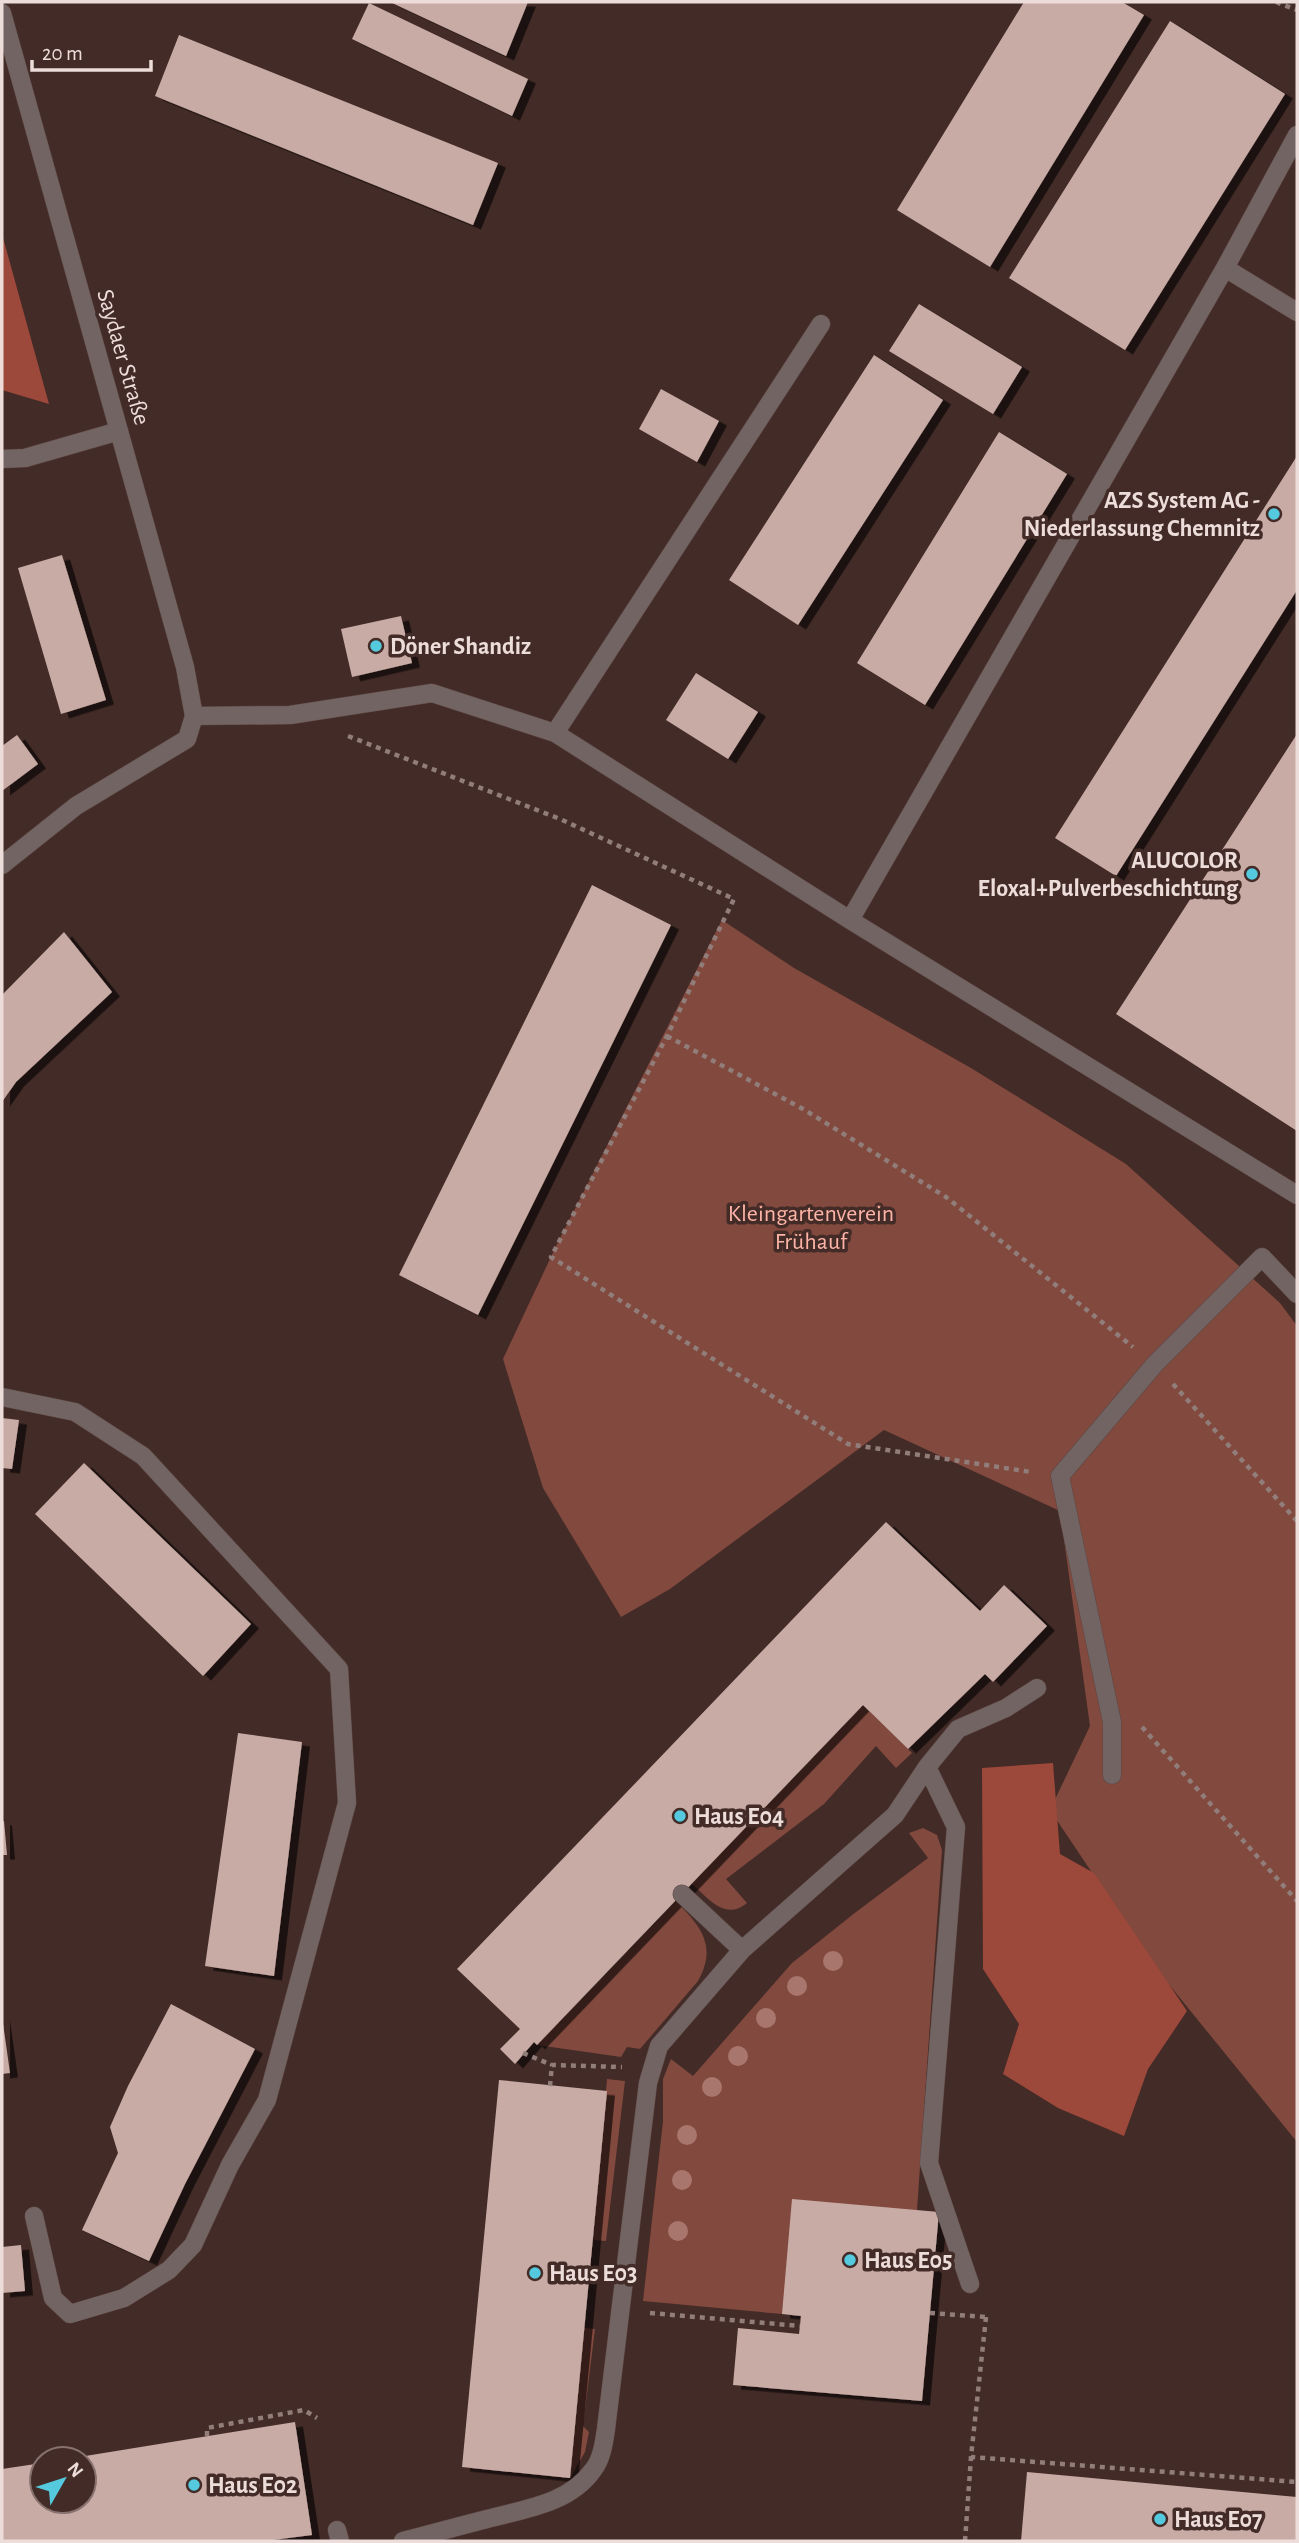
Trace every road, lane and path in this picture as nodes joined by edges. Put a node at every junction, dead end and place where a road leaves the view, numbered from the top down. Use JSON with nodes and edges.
{"nodes":[{"id":1,"x":1276,"y":2,"type":"edge"},
{"id":2,"x":1297,"y":10,"type":"edge"},
{"id":3,"x":2,"y":13,"type":"edge"},
{"id":4,"x":1297,"y":135,"type":"edge"},
{"id":5,"x":1226,"y":268,"type":"junction"},
{"id":6,"x":1297,"y":312,"type":"edge"},
{"id":7,"x":821,"y":324,"type":"dead end"},
{"id":8,"x":119,"y":431,"type":"junction"},
{"id":9,"x":2,"y":459,"type":"edge"},
{"id":10,"x":194,"y":716,"type":"junction"},
{"id":11,"x":555,"y":733,"type":"junction"},
{"id":12,"x":341,"y":734,"type":"dead end"},
{"id":13,"x":2,"y":865,"type":"edge"},
{"id":14,"x":850,"y":920,"type":"junction"},
{"id":15,"x":667,"y":1036,"type":"junction"},
{"id":16,"x":1297,"y":1195,"type":"edge"},
{"id":17,"x":1297,"y":1294,"type":"edge"},
{"id":18,"x":1155,"y":1364,"type":"junction"},
{"id":19,"x":2,"y":1397,"type":"edge"},
{"id":20,"x":1060,"y":1476,"type":"junction"},
{"id":21,"x":1297,"y":1521,"type":"edge"},
{"id":22,"x":1037,"y":1688,"type":"dead end"},
{"id":23,"x":1141,"y":1726,"type":"dead end"},
{"id":24,"x":927,"y":1767,"type":"junction"},
{"id":25,"x":1112,"y":1775,"type":"dead end"},
{"id":26,"x":682,"y":1894,"type":"dead end"},
{"id":27,"x":1297,"y":1902,"type":"edge"},
{"id":28,"x":741,"y":1950,"type":"junction"},
{"id":29,"x":523,"y":2053,"type":"dead end"},
{"id":30,"x":552,"y":2065,"type":"junction"},
{"id":31,"x":651,"y":2068,"type":"junction"},
{"id":32,"x":550,"y":2085,"type":"dead end"},
{"id":33,"x":34,"y":2216,"type":"dead end"},
{"id":34,"x":971,"y":2284,"type":"dead end"},
{"id":35,"x":620,"y":2311,"type":"junction"},
{"id":36,"x":986,"y":2317,"type":"dead end"},
{"id":37,"x":800,"y":2326,"type":"dead end"},
{"id":38,"x":317,"y":2418,"type":"dead end"},
{"id":39,"x":207,"y":2436,"type":"dead end"},
{"id":40,"x":971,"y":2457,"type":"junction"},
{"id":41,"x":1297,"y":2482,"type":"edge"},
{"id":42,"x":403,"y":2541,"type":"edge"},
{"id":43,"x":965,"y":2541,"type":"edge"}],
"edges":[{"from":1,"to":2,"type":"path"},
{"from":3,"to":8,"type":"street","name":"Saydaer Straße"},
{"from":4,"to":5,"type":"street"},
{"from":5,"to":6,"type":"street"},
{"from":5,"to":14,"type":"street"},
{"from":7,"to":11,"type":"street"},
{"from":8,"to":9,"type":"street"},
{"from":8,"to":10,"type":"street","name":"Saydaer Straße"},
{"from":10,"to":11,"type":"street"},
{"from":10,"to":13,"type":"street"},
{"from":11,"to":14,"type":"street"},
{"from":12,"to":15,"type":"path"},
{"from":14,"to":16,"type":"street"},
{"from":15,"to":18,"type":"path"},
{"from":15,"to":20,"type":"path"},
{"from":17,"to":18,"type":"street"},
{"from":18,"to":20,"type":"street"},
{"from":18,"to":21,"type":"path"},
{"from":19,"to":33,"type":"street"},
{"from":20,"to":25,"type":"street"},
{"from":22,"to":24,"type":"street"},
{"from":23,"to":27,"type":"path"},
{"from":24,"to":28,"type":"street"},
{"from":24,"to":34,"type":"street"},
{"from":26,"to":28,"type":"street"},
{"from":28,"to":31,"type":"street"},
{"from":29,"to":30,"type":"path"},
{"from":30,"to":31,"type":"path"},
{"from":30,"to":32,"type":"path"},
{"from":31,"to":35,"type":"street"},
{"from":35,"to":37,"type":"path"},
{"from":35,"to":42,"type":"street"},
{"from":36,"to":40,"type":"path"},
{"from":38,"to":39,"type":"path"},
{"from":40,"to":41,"type":"path"},
{"from":40,"to":43,"type":"path"}]}
